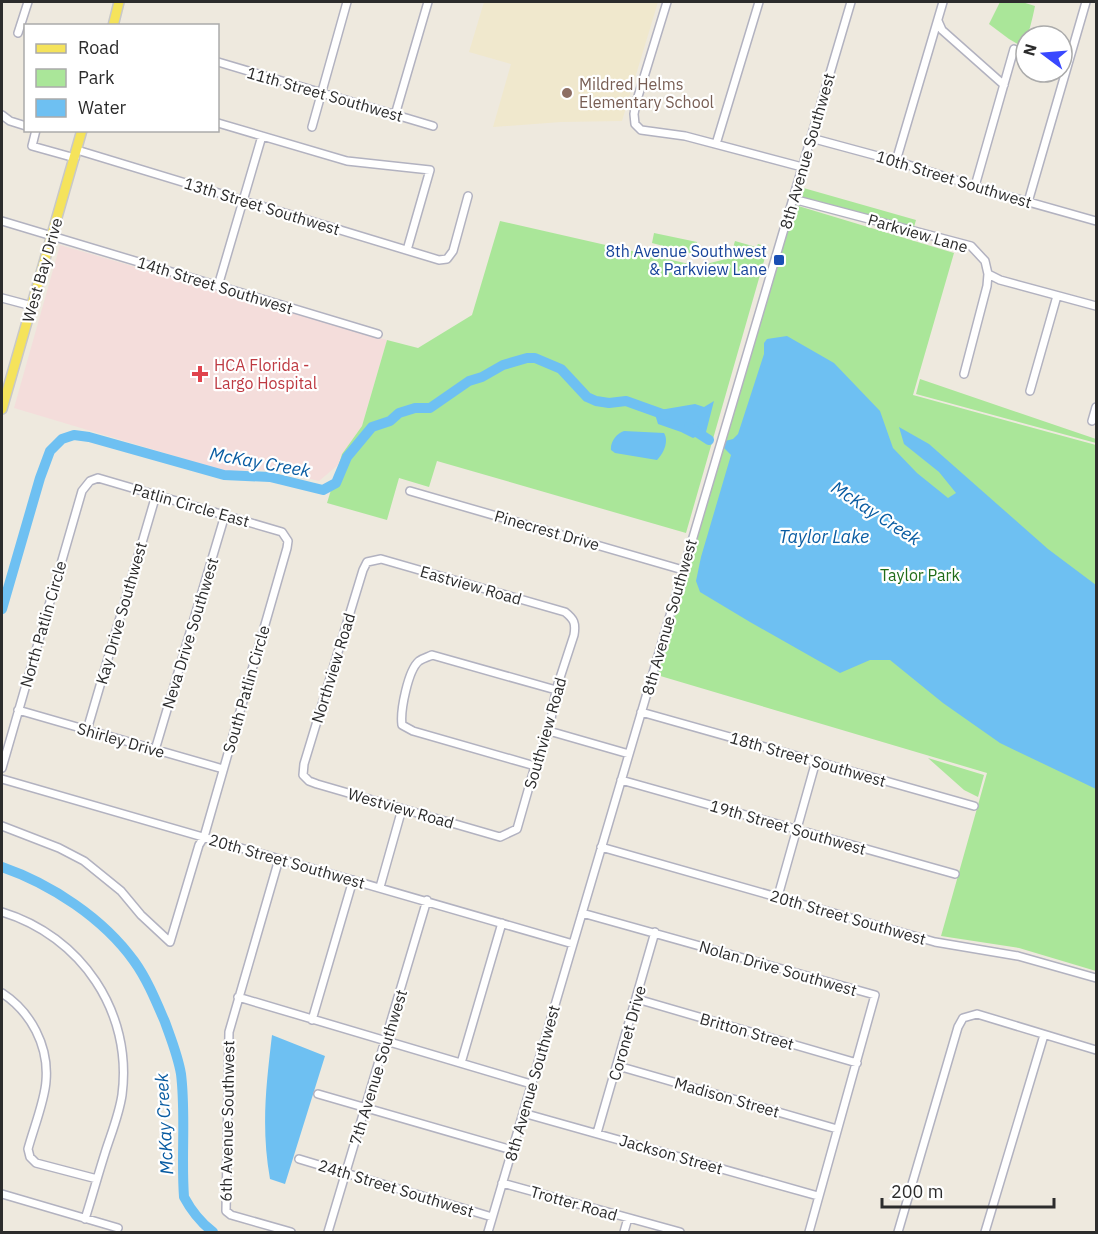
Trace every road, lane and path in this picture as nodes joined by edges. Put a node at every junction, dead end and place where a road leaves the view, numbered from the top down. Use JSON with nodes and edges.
{"nodes":[{"id":1,"x":28,"y":2,"type":"edge"},
{"id":2,"x":119,"y":2,"type":"edge"},
{"id":3,"x":347,"y":2,"type":"edge"},
{"id":4,"x":428,"y":2,"type":"edge"},
{"id":5,"x":667,"y":2,"type":"edge"},
{"id":6,"x":759,"y":2,"type":"edge"},
{"id":7,"x":851,"y":2,"type":"edge"},
{"id":8,"x":943,"y":2,"type":"edge"},
{"id":9,"x":1086,"y":2,"type":"edge"},
{"id":10,"x":938,"y":21,"type":"junction"},
{"id":11,"x":114,"y":24,"type":"edge"},
{"id":12,"x":18,"y":33,"type":"dead end"},
{"id":13,"x":1014,"y":49,"type":"dead end"},
{"id":14,"x":219,"y":62,"type":"edge"},
{"id":15,"x":1004,"y":85,"type":"junction"},
{"id":16,"x":321,"y":92,"type":"junction"},
{"id":17,"x":395,"y":115,"type":"junction"},
{"id":18,"x":2,"y":116,"type":"edge"},
{"id":19,"x":219,"y":123,"type":"edge"},
{"id":20,"x":24,"y":125,"type":"edge"},
{"id":21,"x":433,"y":126,"type":"dead end"},
{"id":22,"x":312,"y":127,"type":"dead end"},
{"id":23,"x":36,"y":132,"type":"edge"},
{"id":24,"x":82,"y":132,"type":"edge"},
{"id":25,"x":262,"y":136,"type":"junction"},
{"id":26,"x":811,"y":138,"type":"junction"},
{"id":27,"x":716,"y":144,"type":"junction"},
{"id":28,"x":76,"y":154,"type":"junction"},
{"id":29,"x":896,"y":161,"type":"junction"},
{"id":30,"x":802,"y":167,"type":"junction"},
{"id":31,"x":975,"y":186,"type":"junction"},
{"id":32,"x":468,"y":196,"type":"dead end"},
{"id":33,"x":793,"y":199,"type":"junction"},
{"id":34,"x":244,"y":201,"type":"junction"},
{"id":35,"x":1028,"y":202,"type":"junction"},
{"id":36,"x":1096,"y":220,"type":"edge"},
{"id":37,"x":2,"y":221,"type":"edge"},
{"id":38,"x":52,"y":235,"type":"junction"},
{"id":39,"x":407,"y":250,"type":"junction"},
{"id":40,"x":988,"y":274,"type":"junction"},
{"id":41,"x":218,"y":286,"type":"junction"},
{"id":42,"x":1057,"y":296,"type":"junction"},
{"id":43,"x":2,"y":298,"type":"edge"},
{"id":44,"x":32,"y":306,"type":"junction"},
{"id":45,"x":1096,"y":306,"type":"edge"},
{"id":46,"x":378,"y":334,"type":"dead end"},
{"id":47,"x":964,"y":374,"type":"dead end"},
{"id":48,"x":1030,"y":391,"type":"dead end"},
{"id":49,"x":1096,"y":407,"type":"edge"},
{"id":50,"x":2,"y":409,"type":"edge"},
{"id":51,"x":1092,"y":422,"type":"dead end"},
{"id":52,"x":90,"y":481,"type":"joint"},
{"id":53,"x":410,"y":491,"type":"dead end"},
{"id":54,"x":156,"y":495,"type":"junction"},
{"id":55,"x":225,"y":515,"type":"junction"},
{"id":56,"x":288,"y":541,"type":"joint"},
{"id":57,"x":367,"y":562,"type":"joint"},
{"id":58,"x":683,"y":570,"type":"junction"},
{"id":59,"x":574,"y":619,"type":"joint"},
{"id":60,"x":556,"y":690,"type":"junction"},
{"id":61,"x":18,"y":710,"type":"junction"},
{"id":62,"x":641,"y":712,"type":"junction"},
{"id":63,"x":87,"y":730,"type":"junction"},
{"id":64,"x":549,"y":731,"type":"junction"},
{"id":65,"x":155,"y":750,"type":"junction"},
{"id":66,"x":629,"y":754,"type":"junction"},
{"id":67,"x":816,"y":761,"type":"junction"},
{"id":68,"x":535,"y":766,"type":"junction"},
{"id":69,"x":2,"y":768,"type":"edge"},
{"id":70,"x":223,"y":769,"type":"junction"},
{"id":71,"x":303,"y":775,"type":"joint"},
{"id":72,"x":2,"y":779,"type":"edge"},
{"id":73,"x":621,"y":780,"type":"junction"},
{"id":74,"x":974,"y":806,"type":"dead end"},
{"id":75,"x":402,"y":809,"type":"junction"},
{"id":76,"x":2,"y":826,"type":"edge"},
{"id":77,"x":798,"y":829,"type":"junction"},
{"id":78,"x":204,"y":837,"type":"junction"},
{"id":79,"x":500,"y":837,"type":"joint"},
{"id":80,"x":601,"y":847,"type":"junction"},
{"id":81,"x":279,"y":859,"type":"junction"},
{"id":82,"x":955,"y":874,"type":"dead end"},
{"id":83,"x":353,"y":880,"type":"junction"},
{"id":84,"x":380,"y":887,"type":"junction"},
{"id":85,"x":778,"y":896,"type":"junction"},
{"id":86,"x":427,"y":900,"type":"junction"},
{"id":87,"x":2,"y":912,"type":"edge"},
{"id":88,"x":582,"y":913,"type":"junction"},
{"id":89,"x":502,"y":923,"type":"junction"},
{"id":90,"x":655,"y":932,"type":"junction"},
{"id":91,"x":573,"y":944,"type":"junction"},
{"id":92,"x":1096,"y":978,"type":"edge"},
{"id":93,"x":2,"y":993,"type":"edge"},
{"id":94,"x":238,"y":997,"type":"junction"},
{"id":95,"x":637,"y":999,"type":"junction"},
{"id":96,"x":312,"y":1020,"type":"junction"},
{"id":97,"x":1044,"y":1035,"type":"junction"},
{"id":98,"x":386,"y":1041,"type":"junction"},
{"id":99,"x":1096,"y":1050,"type":"edge"},
{"id":100,"x":461,"y":1063,"type":"junction"},
{"id":101,"x":857,"y":1063,"type":"junction"},
{"id":102,"x":618,"y":1066,"type":"junction"},
{"id":103,"x":531,"y":1084,"type":"junction"},
{"id":104,"x":318,"y":1094,"type":"dead end"},
{"id":105,"x":366,"y":1107,"type":"junction"},
{"id":106,"x":523,"y":1113,"type":"junction"},
{"id":107,"x":837,"y":1129,"type":"junction"},
{"id":108,"x":597,"y":1133,"type":"junction"},
{"id":109,"x":512,"y":1150,"type":"junction"},
{"id":110,"x":299,"y":1159,"type":"dead end"},
{"id":111,"x":346,"y":1173,"type":"junction"},
{"id":112,"x":97,"y":1179,"type":"junction"},
{"id":113,"x":502,"y":1183,"type":"junction"},
{"id":114,"x":2,"y":1194,"type":"edge"},
{"id":115,"x":818,"y":1196,"type":"junction"},
{"id":116,"x":492,"y":1217,"type":"junction"},
{"id":117,"x":628,"y":1218,"type":"junction"},
{"id":118,"x":85,"y":1219,"type":"junction"},
{"id":119,"x":118,"y":1228,"type":"dead end"},
{"id":120,"x":291,"y":1233,"type":"edge"},
{"id":121,"x":328,"y":1233,"type":"edge"},
{"id":122,"x":488,"y":1233,"type":"edge"},
{"id":123,"x":624,"y":1233,"type":"edge"},
{"id":124,"x":680,"y":1233,"type":"edge"},
{"id":125,"x":808,"y":1233,"type":"edge"},
{"id":126,"x":898,"y":1233,"type":"edge"},
{"id":127,"x":985,"y":1233,"type":"edge"}],
"edges":[{"from":1,"to":12,"type":"street"},
{"from":2,"to":11,"type":"main road"},
{"from":3,"to":16,"type":"street"},
{"from":4,"to":17,"type":"street"},
{"from":5,"to":27,"type":"street"},
{"from":6,"to":27,"type":"street"},
{"from":7,"to":26,"type":"street","name":"8th Avenue Southwest"},
{"from":8,"to":10,"type":"street"},
{"from":9,"to":35,"type":"street"},
{"from":10,"to":15,"type":"street"},
{"from":10,"to":29,"type":"street"},
{"from":13,"to":15,"type":"street"},
{"from":14,"to":16,"type":"street","name":"11th Street Southwest"},
{"from":15,"to":31,"type":"street"},
{"from":16,"to":17,"type":"street","name":"11th Street Southwest"},
{"from":16,"to":22,"type":"street"},
{"from":17,"to":21,"type":"street","name":"11th Street Southwest"},
{"from":18,"to":20,"type":"street"},
{"from":19,"to":25,"type":"street"},
{"from":23,"to":28,"type":"street","name":"13th Street Southwest"},
{"from":24,"to":28,"type":"main road","name":"West Bay Drive"},
{"from":25,"to":34,"type":"street"},
{"from":25,"to":39,"type":"street"},
{"from":26,"to":29,"type":"street","name":"10th Street Southwest"},
{"from":26,"to":30,"type":"street","name":"8th Avenue Southwest"},
{"from":27,"to":30,"type":"street"},
{"from":28,"to":34,"type":"street","name":"13th Street Southwest"},
{"from":28,"to":38,"type":"main road","name":"West Bay Drive"},
{"from":29,"to":31,"type":"street","name":"10th Street Southwest"},
{"from":30,"to":33,"type":"street","name":"8th Avenue Southwest"},
{"from":31,"to":35,"type":"street","name":"10th Street Southwest"},
{"from":32,"to":39,"type":"street","name":"13th Street Southwest"},
{"from":33,"to":40,"type":"street","name":"Parkview Lane"},
{"from":33,"to":58,"type":"street","name":"8th Avenue Southwest"},
{"from":34,"to":39,"type":"street","name":"13th Street Southwest"},
{"from":34,"to":41,"type":"street"},
{"from":35,"to":36,"type":"street","name":"10th Street Southwest"},
{"from":37,"to":38,"type":"street","name":"14th Street Southwest"},
{"from":38,"to":41,"type":"street","name":"14th Street Southwest"},
{"from":38,"to":44,"type":"main road","name":"West Bay Drive"},
{"from":40,"to":42,"type":"street"},
{"from":40,"to":47,"type":"street"},
{"from":41,"to":46,"type":"street","name":"14th Street Southwest"},
{"from":42,"to":45,"type":"street"},
{"from":42,"to":48,"type":"street"},
{"from":43,"to":44,"type":"street"},
{"from":44,"to":50,"type":"main road","name":"West Bay Drive"},
{"from":49,"to":51,"type":"street"},
{"from":52,"to":54,"type":"street","name":"Patlin Circle East"},
{"from":52,"to":61,"type":"street","name":"North Patlin Circle"},
{"from":53,"to":58,"type":"street","name":"Pinecrest Drive"},
{"from":54,"to":55,"type":"street","name":"Patlin Circle East"},
{"from":54,"to":63,"type":"street","name":"Kay Drive Southwest"},
{"from":55,"to":56,"type":"street","name":"Patlin Circle East"},
{"from":55,"to":65,"type":"street","name":"Neva Drive Southwest"},
{"from":56,"to":70,"type":"street","name":"South Patlin Circle"},
{"from":57,"to":59,"type":"street","name":"Eastview Road"},
{"from":57,"to":71,"type":"street","name":"Northview Road"},
{"from":58,"to":62,"type":"street","name":"8th Avenue Southwest"},
{"from":59,"to":60,"type":"street","name":"Southview Road"},
{"from":60,"to":64,"type":"street","name":"Southview Road"},
{"from":60,"to":68,"type":"street"},
{"from":61,"to":63,"type":"street","name":"Shirley Drive"},
{"from":61,"to":69,"type":"street","name":"North Patlin Circle"},
{"from":62,"to":66,"type":"street","name":"8th Avenue Southwest"},
{"from":62,"to":67,"type":"street","name":"18th Street Southwest"},
{"from":63,"to":65,"type":"street","name":"Shirley Drive"},
{"from":64,"to":66,"type":"street"},
{"from":64,"to":68,"type":"street","name":"Southview Road"},
{"from":65,"to":70,"type":"street","name":"Shirley Drive"},
{"from":66,"to":73,"type":"street","name":"8th Avenue Southwest"},
{"from":67,"to":74,"type":"street","name":"18th Street Southwest"},
{"from":67,"to":77,"type":"street"},
{"from":68,"to":79,"type":"street","name":"Southview Road"},
{"from":70,"to":78,"type":"street","name":"South Patlin Circle"},
{"from":71,"to":75,"type":"street","name":"Westview Road"},
{"from":72,"to":78,"type":"street","name":"20th Street Southwest"},
{"from":73,"to":77,"type":"street","name":"19th Street Southwest"},
{"from":73,"to":80,"type":"street","name":"8th Avenue Southwest"},
{"from":75,"to":79,"type":"street","name":"Westview Road"},
{"from":75,"to":84,"type":"street"},
{"from":76,"to":78,"type":"street","name":"South Patlin Circle"},
{"from":77,"to":82,"type":"street","name":"19th Street Southwest"},
{"from":77,"to":85,"type":"street"},
{"from":78,"to":81,"type":"street","name":"20th Street Southwest"},
{"from":80,"to":85,"type":"street","name":"20th Street Southwest"},
{"from":80,"to":88,"type":"street","name":"8th Avenue Southwest"},
{"from":81,"to":83,"type":"street","name":"20th Street Southwest"},
{"from":81,"to":94,"type":"street","name":"6th Avenue Southwest"},
{"from":83,"to":84,"type":"street","name":"20th Street Southwest"},
{"from":83,"to":96,"type":"street"},
{"from":84,"to":86,"type":"street","name":"20th Street Southwest"},
{"from":85,"to":92,"type":"street","name":"20th Street Southwest"},
{"from":86,"to":89,"type":"street","name":"20th Street Southwest"},
{"from":86,"to":98,"type":"street","name":"7th Avenue Southwest"},
{"from":87,"to":112,"type":"street"},
{"from":88,"to":90,"type":"street","name":"Nolan Drive Southwest"},
{"from":88,"to":91,"type":"street","name":"8th Avenue Southwest"},
{"from":89,"to":91,"type":"street","name":"20th Street Southwest"},
{"from":89,"to":100,"type":"street"},
{"from":90,"to":95,"type":"street","name":"Coronet Drive"},
{"from":90,"to":101,"type":"street","name":"Nolan Drive Southwest"},
{"from":91,"to":103,"type":"street","name":"8th Avenue Southwest"},
{"from":93,"to":112,"type":"street"},
{"from":94,"to":96,"type":"street"},
{"from":94,"to":120,"type":"street","name":"6th Avenue Southwest"},
{"from":95,"to":101,"type":"street","name":"Britton Street"},
{"from":95,"to":102,"type":"street","name":"Coronet Drive"},
{"from":96,"to":98,"type":"street"},
{"from":97,"to":99,"type":"street"},
{"from":97,"to":126,"type":"street"},
{"from":97,"to":127,"type":"street"},
{"from":98,"to":100,"type":"street"},
{"from":98,"to":105,"type":"street","name":"7th Avenue Southwest"},
{"from":100,"to":103,"type":"street"},
{"from":101,"to":107,"type":"street","name":"Nolan Drive Southwest"},
{"from":102,"to":107,"type":"street","name":"Madison Street"},
{"from":102,"to":108,"type":"street","name":"Coronet Drive"},
{"from":103,"to":106,"type":"street","name":"8th Avenue Southwest"},
{"from":104,"to":105,"type":"street"},
{"from":105,"to":109,"type":"street"},
{"from":105,"to":111,"type":"street","name":"7th Avenue Southwest"},
{"from":106,"to":108,"type":"street","name":"Jackson Street"},
{"from":106,"to":109,"type":"street","name":"8th Avenue Southwest"},
{"from":107,"to":115,"type":"street","name":"Nolan Drive Southwest"},
{"from":108,"to":115,"type":"street","name":"Jackson Street"},
{"from":109,"to":113,"type":"street","name":"8th Avenue Southwest"},
{"from":110,"to":111,"type":"street","name":"24th Street Southwest"},
{"from":111,"to":116,"type":"street","name":"24th Street Southwest"},
{"from":111,"to":121,"type":"street","name":"7th Avenue Southwest"},
{"from":112,"to":118,"type":"street"},
{"from":113,"to":116,"type":"street","name":"8th Avenue Southwest"},
{"from":113,"to":117,"type":"street","name":"Trotter Road"},
{"from":114,"to":118,"type":"street"},
{"from":115,"to":125,"type":"street","name":"Nolan Drive Southwest"},
{"from":116,"to":122,"type":"street","name":"8th Avenue Southwest"},
{"from":117,"to":123,"type":"street"},
{"from":117,"to":124,"type":"street","name":"Trotter Road"},
{"from":118,"to":119,"type":"street"}]}
